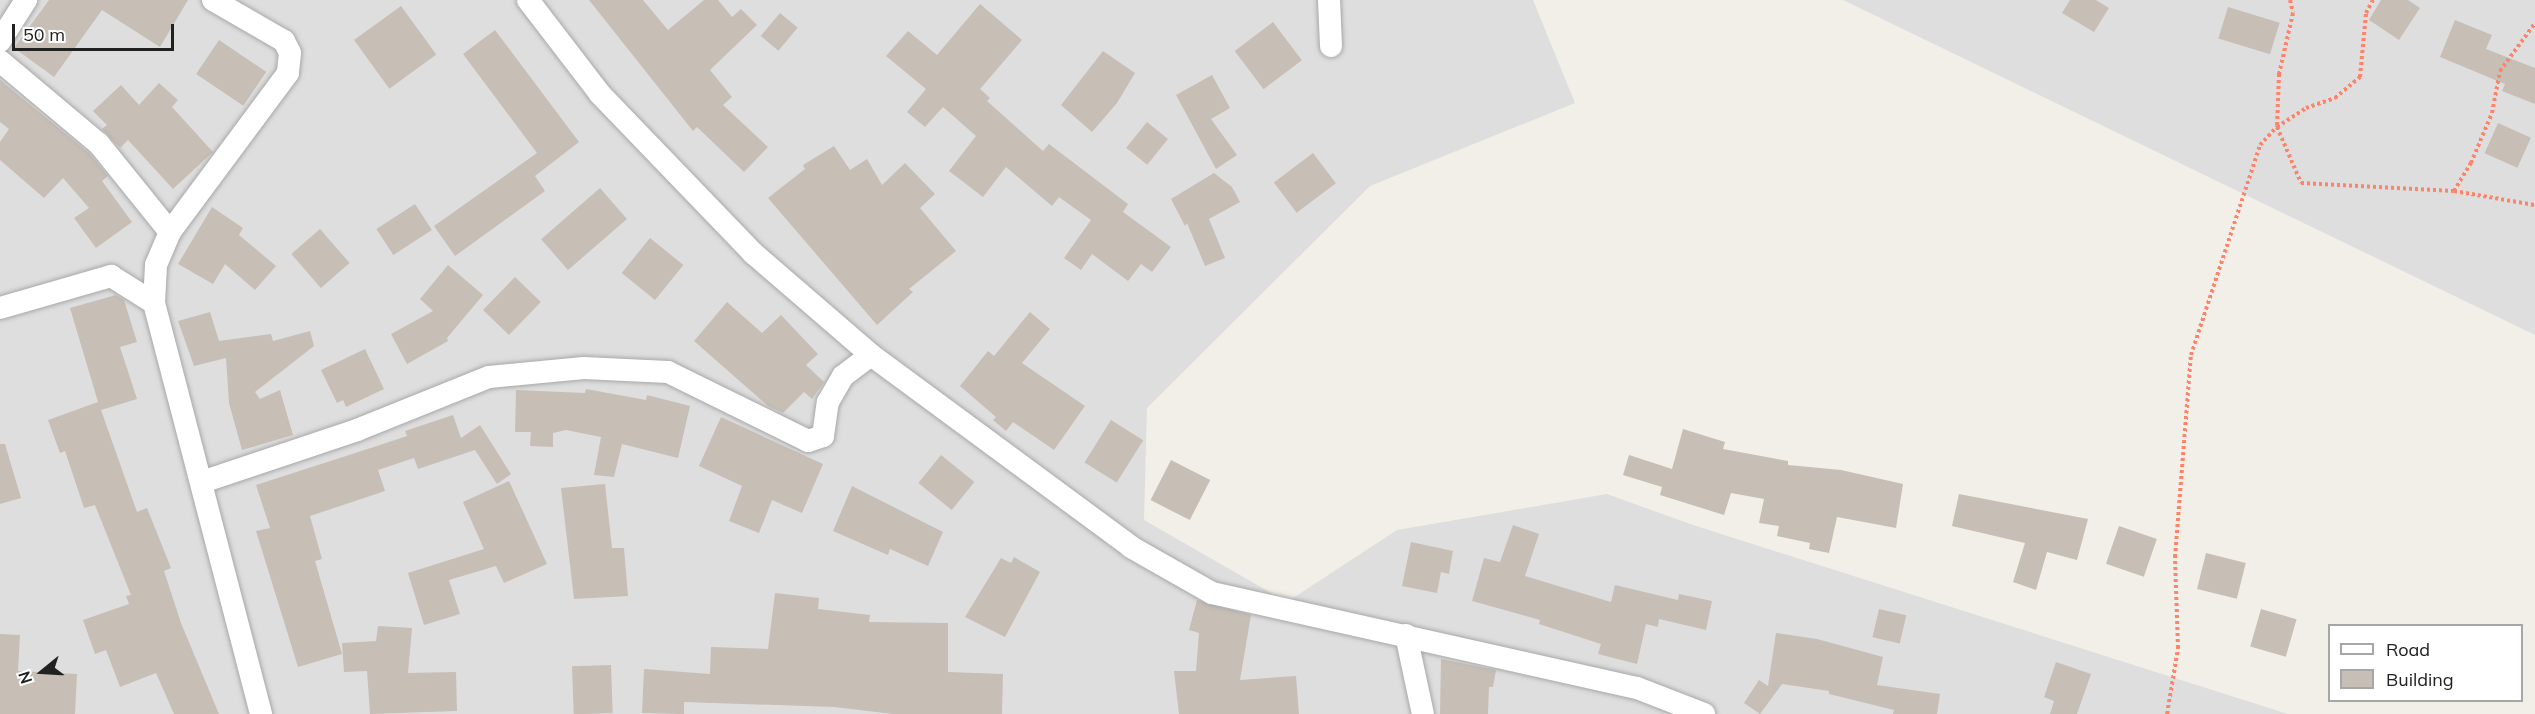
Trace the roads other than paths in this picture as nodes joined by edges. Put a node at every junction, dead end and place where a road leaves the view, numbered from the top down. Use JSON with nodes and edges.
{"nodes":[{"id":1,"x":26,"y":0,"type":"edge"},
{"id":2,"x":213,"y":0,"type":"edge"},
{"id":3,"x":528,"y":0,"type":"edge"},
{"id":4,"x":1329,"y":0,"type":"edge"},
{"id":5,"x":0,"y":41,"type":"edge"},
{"id":6,"x":1331,"y":46,"type":"dead end"},
{"id":7,"x":0,"y":61,"type":"edge"},
{"id":8,"x":170,"y":231,"type":"junction"},
{"id":9,"x":154,"y":303,"type":"junction"},
{"id":10,"x":0,"y":308,"type":"edge"},
{"id":11,"x":871,"y":355,"type":"junction"},
{"id":12,"x":202,"y":482,"type":"junction"},
{"id":13,"x":1406,"y":635,"type":"junction"},
{"id":14,"x":261,"y":714,"type":"edge"},
{"id":15,"x":1423,"y":714,"type":"edge"},
{"id":16,"x":1704,"y":714,"type":"edge"}],
"edges":[{"from":1,"to":5,"type":"street"},
{"from":2,"to":8,"type":"street"},
{"from":3,"to":11,"type":"street"},
{"from":4,"to":6,"type":"street"},
{"from":7,"to":8,"type":"street"},
{"from":8,"to":9,"type":"street"},
{"from":9,"to":10,"type":"street"},
{"from":9,"to":12,"type":"street"},
{"from":11,"to":12,"type":"street"},
{"from":11,"to":13,"type":"street"},
{"from":12,"to":14,"type":"street"},
{"from":13,"to":15,"type":"street"},
{"from":13,"to":16,"type":"street"}]}
